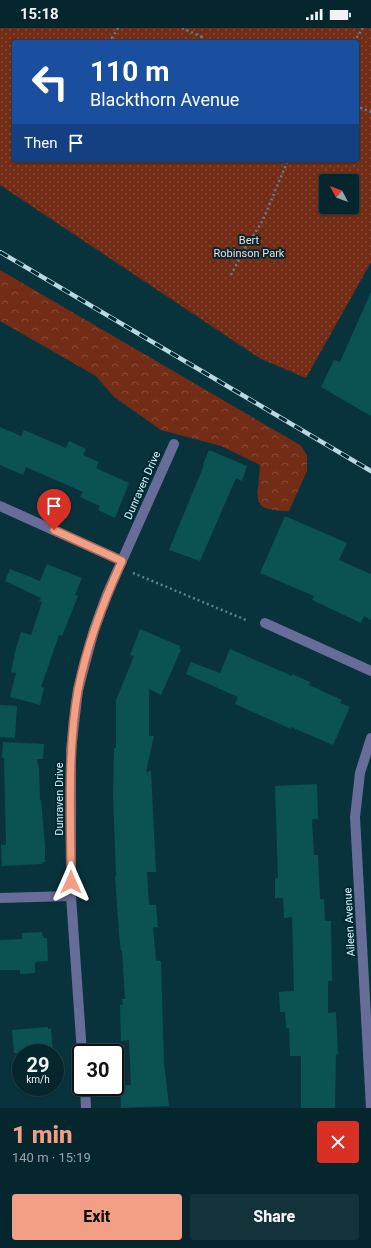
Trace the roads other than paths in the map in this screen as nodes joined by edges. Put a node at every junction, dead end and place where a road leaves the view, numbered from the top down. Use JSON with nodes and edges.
{"nodes":[{"id":1,"x":174,"y":444,"type":"dead end"},
{"id":2,"x":0,"y":506,"type":"edge"},
{"id":3,"x":122,"y":561,"type":"junction"},
{"id":4,"x":265,"y":623,"type":"dead end"},
{"id":5,"x":371,"y":671,"type":"edge"},
{"id":6,"x":371,"y":738,"type":"edge"},
{"id":7,"x":71,"y":896,"type":"junction"},
{"id":8,"x":0,"y":898,"type":"edge"},
{"id":9,"x":81,"y":1044,"type":"edge"},
{"id":10,"x":85,"y":1096,"type":"edge"},
{"id":11,"x":86,"y":1108,"type":"edge"},
{"id":12,"x":371,"y":1108,"type":"edge"}],
"edges":[{"from":1,"to":3,"type":"street","name":"Dunraven Drive"},
{"from":2,"to":3,"type":"street"},
{"from":3,"to":7,"type":"street","name":"Dunraven Drive"},
{"from":4,"to":5,"type":"street"},
{"from":6,"to":12,"type":"street","name":"Aileen Avenue"},
{"from":7,"to":8,"type":"street"},
{"from":7,"to":9,"type":"street","name":"Dunraven Drive"},
{"from":10,"to":11,"type":"street"}]}
